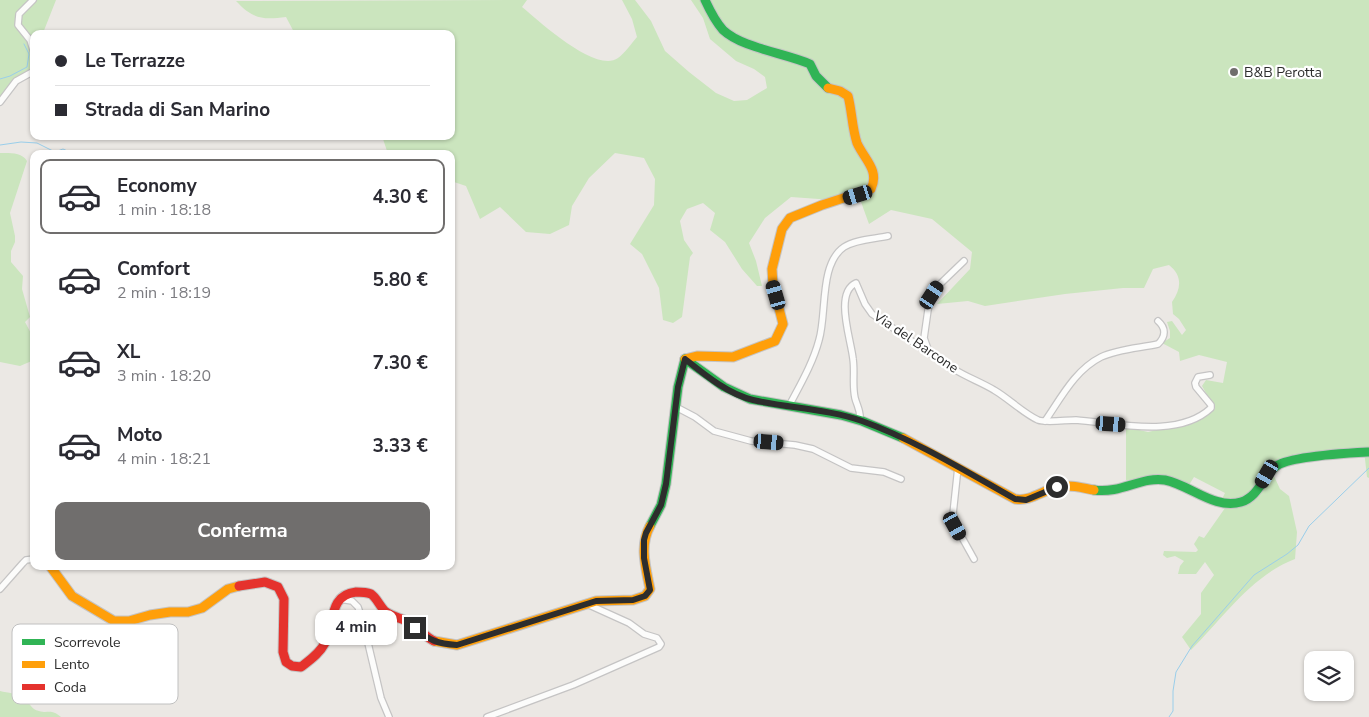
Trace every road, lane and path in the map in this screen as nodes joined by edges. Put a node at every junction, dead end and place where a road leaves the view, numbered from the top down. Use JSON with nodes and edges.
{"nodes":[{"id":1,"x":33,"y":0,"type":"edge"},
{"id":2,"x":705,"y":0,"type":"edge"},
{"id":3,"x":30,"y":40,"type":"edge"},
{"id":4,"x":30,"y":73,"type":"edge"},
{"id":5,"x":0,"y":102,"type":"edge"},
{"id":6,"x":888,"y":236,"type":"dead end"},
{"id":7,"x":964,"y":261,"type":"dead end"},
{"id":8,"x":1158,"y":321,"type":"dead end"},
{"id":9,"x":929,"y":352,"type":"junction"},
{"id":10,"x":685,"y":359,"type":"junction"},
{"id":11,"x":1210,"y":375,"type":"dead end"},
{"id":12,"x":676,"y":406,"type":"junction"},
{"id":13,"x":790,"y":406,"type":"junction"},
{"id":14,"x":860,"y":420,"type":"junction"},
{"id":15,"x":1045,"y":421,"type":"junction"},
{"id":16,"x":1369,"y":452,"type":"edge"},
{"id":17,"x":958,"y":467,"type":"junction"},
{"id":18,"x":901,"y":480,"type":"dead end"},
{"id":19,"x":974,"y":558,"type":"dead end"},
{"id":20,"x":30,"y":560,"type":"edge"},
{"id":21,"x":53,"y":570,"type":"edge"},
{"id":22,"x":0,"y":589,"type":"edge"},
{"id":23,"x":339,"y":599,"type":"junction"},
{"id":24,"x":587,"y":604,"type":"junction"},
{"id":25,"x":389,"y":717,"type":"edge"},
{"id":26,"x":487,"y":717,"type":"edge"}],
"edges":[{"from":1,"to":3,"type":"street"},
{"from":2,"to":10,"type":"street"},
{"from":4,"to":5,"type":"street"},
{"from":6,"to":13,"type":"street"},
{"from":7,"to":9,"type":"street"},
{"from":8,"to":15,"type":"street"},
{"from":9,"to":14,"type":"street","name":"Via del Barcone"},
{"from":9,"to":15,"type":"street","name":"Via del Barcone"},
{"from":10,"to":12,"type":"street"},
{"from":10,"to":13,"type":"street"},
{"from":11,"to":15,"type":"street","name":"Via del Barcone"},
{"from":12,"to":18,"type":"street"},
{"from":12,"to":24,"type":"street"},
{"from":13,"to":14,"type":"street"},
{"from":14,"to":17,"type":"street"},
{"from":16,"to":17,"type":"street"},
{"from":17,"to":19,"type":"street"},
{"from":20,"to":22,"type":"street"},
{"from":21,"to":23,"type":"street"},
{"from":23,"to":24,"type":"street"},
{"from":23,"to":25,"type":"street"},
{"from":24,"to":26,"type":"street"}]}
